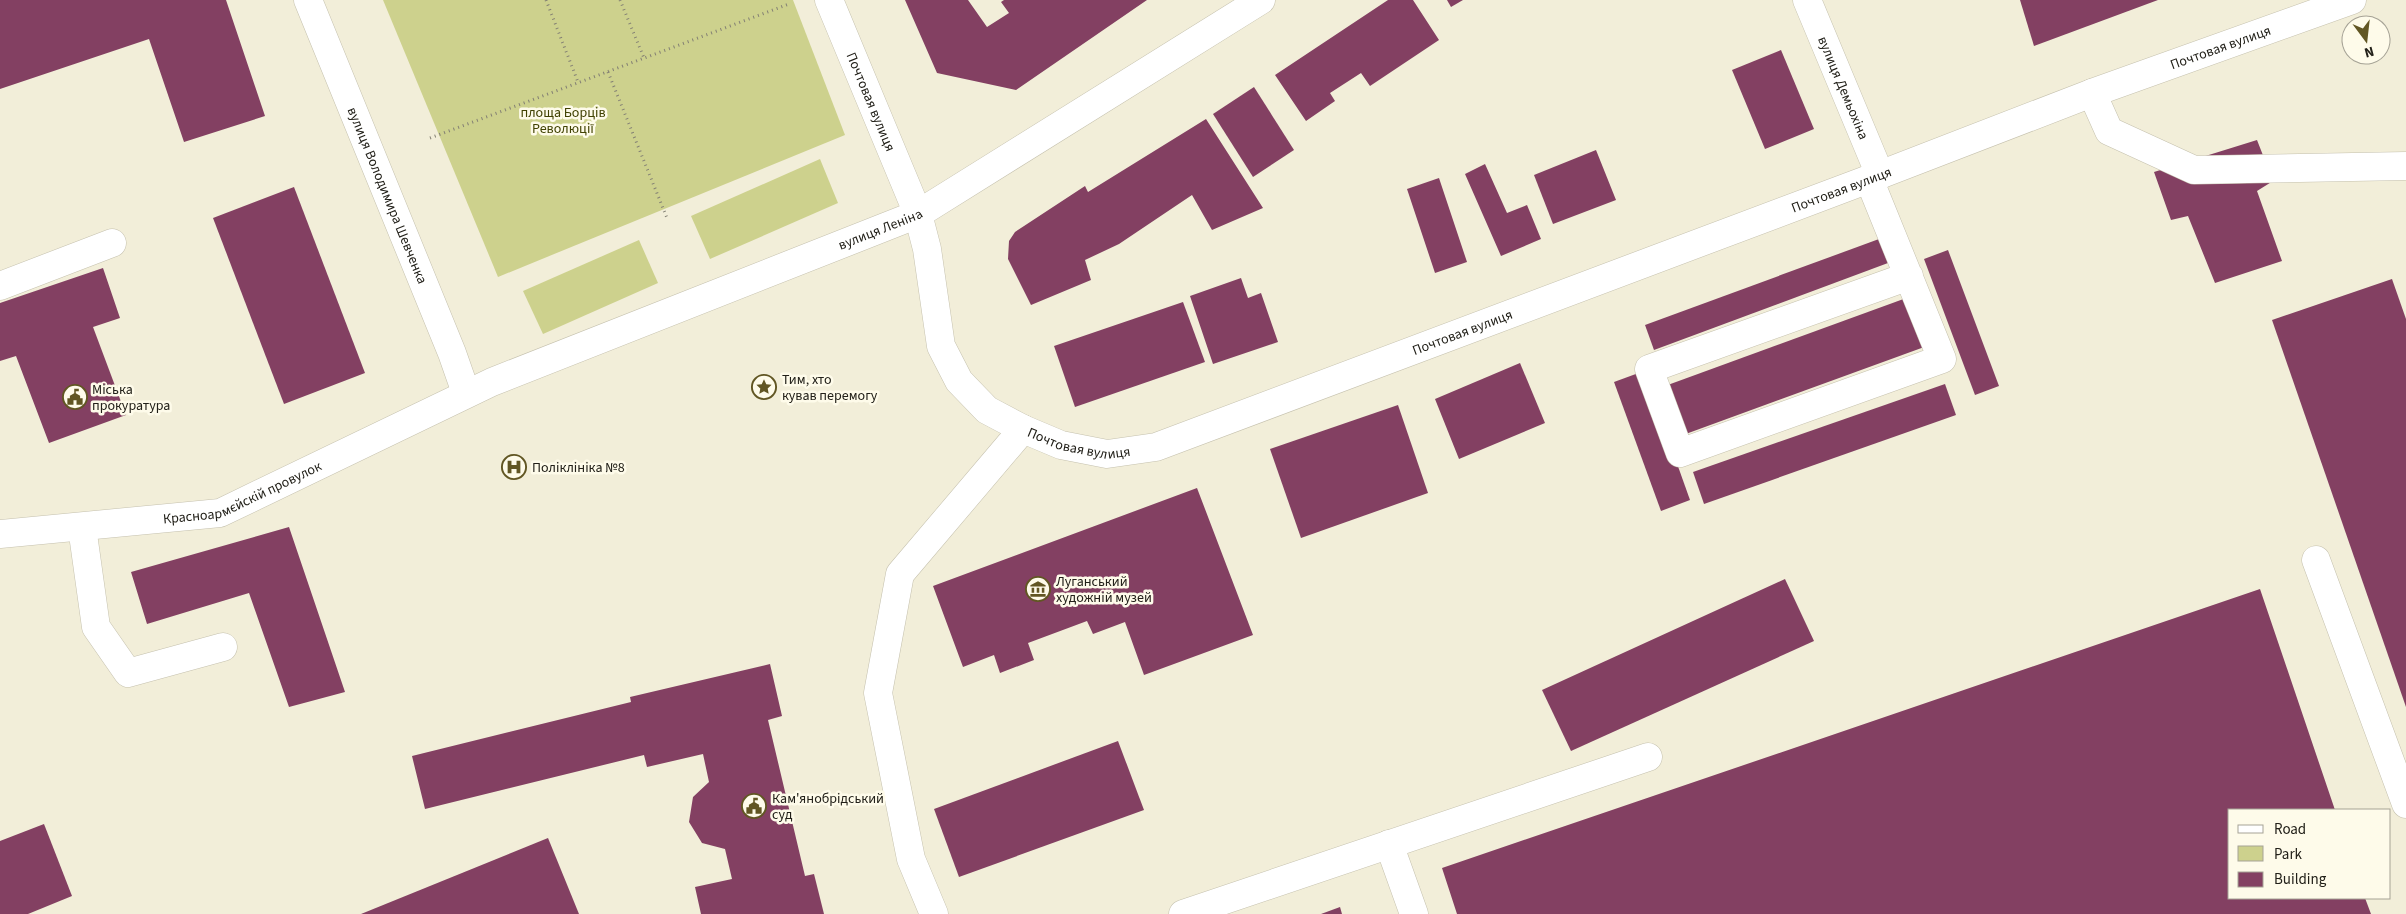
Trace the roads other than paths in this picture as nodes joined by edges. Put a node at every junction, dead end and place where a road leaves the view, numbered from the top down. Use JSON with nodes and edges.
{"nodes":[{"id":1,"x":308,"y":0,"type":"edge"},
{"id":2,"x":829,"y":0,"type":"edge"},
{"id":3,"x":1261,"y":0,"type":"edge"},
{"id":4,"x":1807,"y":0,"type":"edge"},
{"id":5,"x":2352,"y":0,"type":"edge"},
{"id":6,"x":2092,"y":93,"type":"junction"},
{"id":7,"x":2406,"y":166,"type":"edge"},
{"id":8,"x":1875,"y":177,"type":"junction"},
{"id":9,"x":918,"y":214,"type":"junction"},
{"id":10,"x":112,"y":243,"type":"dead end"},
{"id":11,"x":1908,"y":276,"type":"junction"},
{"id":12,"x":0,"y":286,"type":"edge"},
{"id":13,"x":466,"y":393,"type":"junction"},
{"id":14,"x":1023,"y":429,"type":"junction"},
{"id":15,"x":82,"y":526,"type":"junction"},
{"id":16,"x":0,"y":534,"type":"edge"},
{"id":17,"x":2316,"y":560,"type":"dead end"},
{"id":18,"x":223,"y":647,"type":"dead end"},
{"id":19,"x":1648,"y":757,"type":"dead end"},
{"id":20,"x":2406,"y":804,"type":"edge"},
{"id":21,"x":1389,"y":844,"type":"junction"},
{"id":22,"x":934,"y":914,"type":"edge"},
{"id":23,"x":1183,"y":914,"type":"edge"},
{"id":24,"x":1414,"y":914,"type":"edge"}],
"edges":[{"from":1,"to":13,"type":"street","name":"вулиця Володимира Шевченка"},
{"from":2,"to":9,"type":"street","name":"Почтовая вулиця"},
{"from":3,"to":9,"type":"street","name":"вулиця Леніна"},
{"from":4,"to":8,"type":"street","name":"вулиця Демьохіна"},
{"from":5,"to":6,"type":"street","name":"Почтовая вулиця"},
{"from":6,"to":7,"type":"street"},
{"from":6,"to":8,"type":"street","name":"Почтовая вулиця"},
{"from":8,"to":11,"type":"street","name":"вулиця Демьохіна"},
{"from":8,"to":14,"type":"street","name":"Почтовая вулиця"},
{"from":9,"to":13,"type":"street","name":"вулиця Леніна"},
{"from":9,"to":14,"type":"street","name":"Почтовая вулиця"},
{"from":10,"to":12,"type":"street"},
{"from":11,"to":11,"type":"street","name":"вулиця Демьохіна"},
{"from":13,"to":15,"type":"street","name":"Красноармєйскій провулок"},
{"from":14,"to":22,"type":"street"},
{"from":15,"to":16,"type":"street","name":"Красноармєйскій провулок"},
{"from":15,"to":18,"type":"street"},
{"from":17,"to":20,"type":"street"},
{"from":19,"to":21,"type":"street"},
{"from":21,"to":23,"type":"street"},
{"from":21,"to":24,"type":"street"}]}
